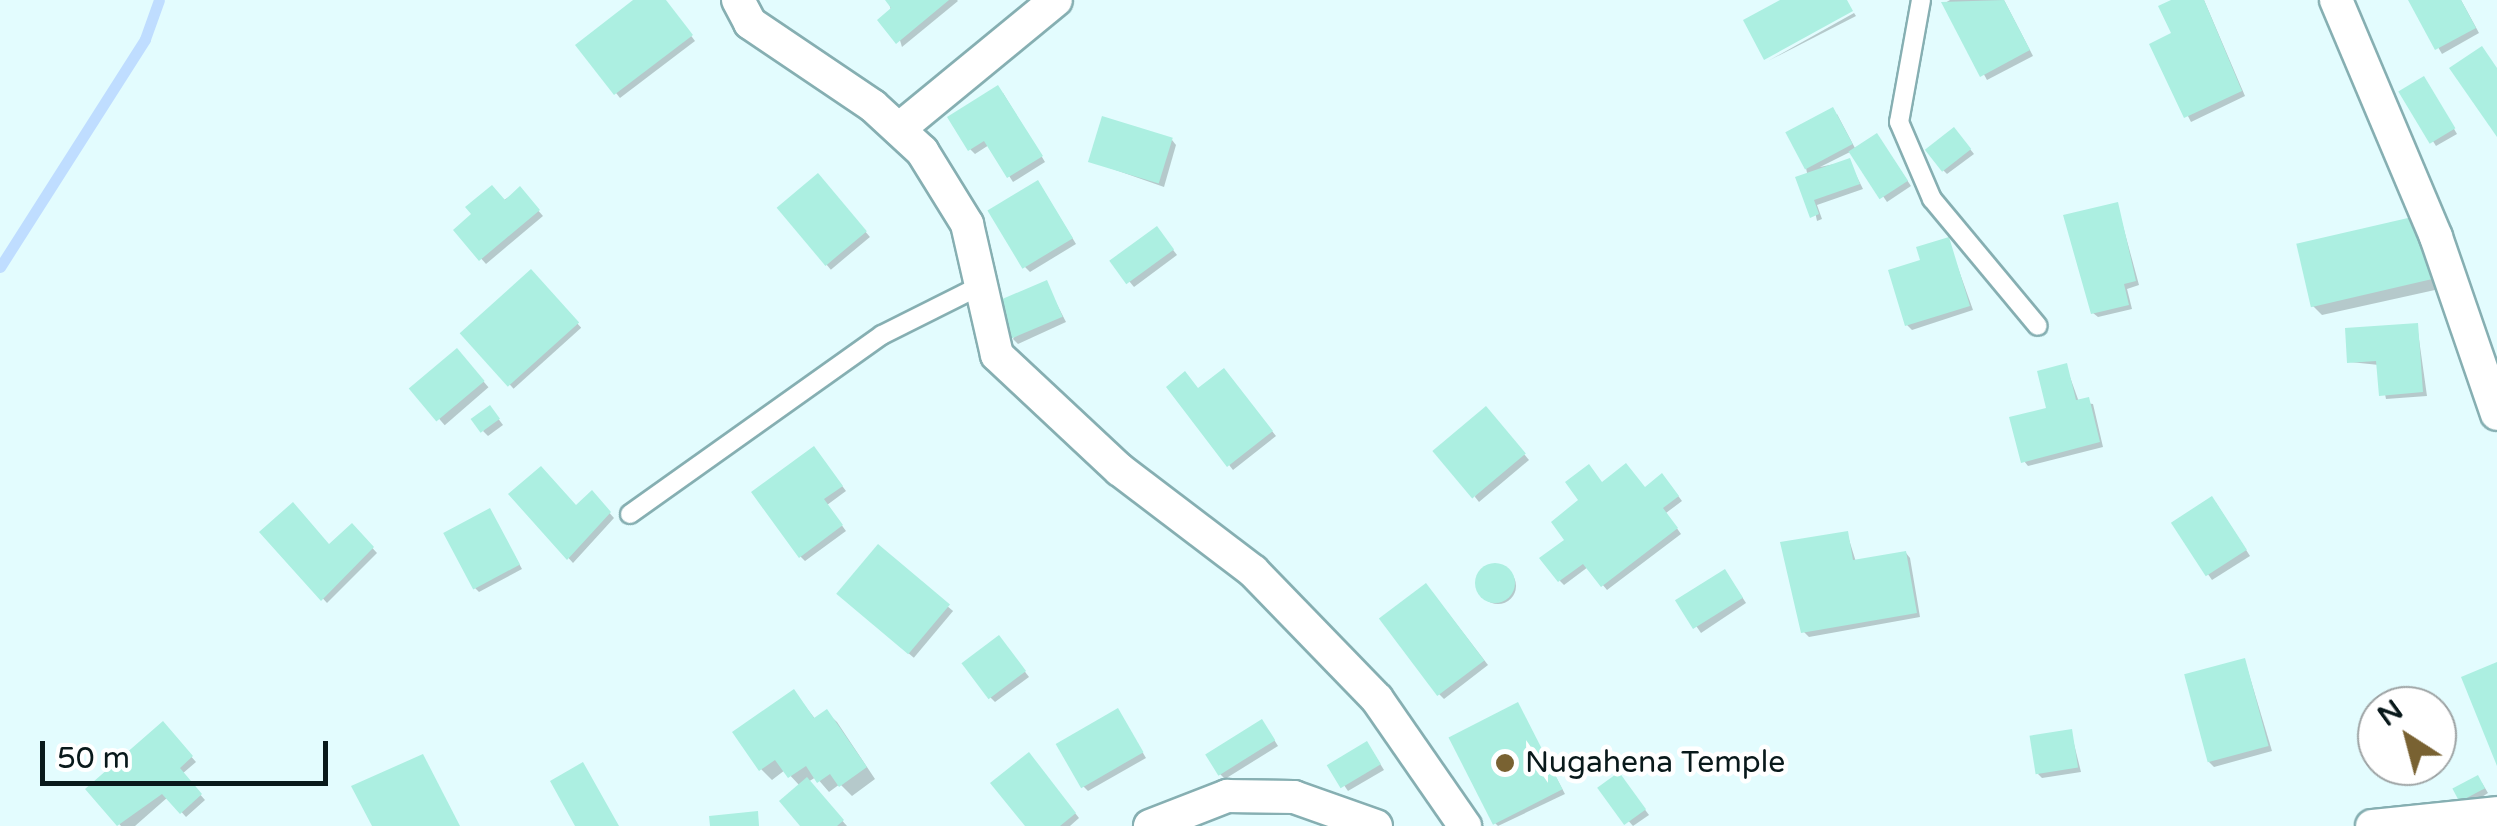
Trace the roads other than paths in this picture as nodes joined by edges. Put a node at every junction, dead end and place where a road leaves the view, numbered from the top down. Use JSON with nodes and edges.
{"nodes":[{"id":1,"x":738,"y":0,"type":"edge"},
{"id":2,"x":1056,"y":0,"type":"edge"},
{"id":3,"x":1921,"y":0,"type":"edge"},
{"id":4,"x":2336,"y":0,"type":"edge"},
{"id":5,"x":898,"y":129,"type":"junction"},
{"id":6,"x":982,"y":285,"type":"junction"},
{"id":7,"x":2038,"y":326,"type":"dead end"},
{"id":8,"x":2497,"y":414,"type":"edge"},
{"id":9,"x":630,"y":514,"type":"dead end"},
{"id":10,"x":2497,"y":813,"type":"edge"},
{"id":11,"x":1150,"y":826,"type":"edge"},
{"id":12,"x":1376,"y":826,"type":"edge"},
{"id":13,"x":1465,"y":826,"type":"edge"},
{"id":14,"x":2372,"y":826,"type":"edge"}],
"edges":[{"from":1,"to":5,"type":"street"},
{"from":2,"to":5,"type":"street"},
{"from":3,"to":7,"type":"lane"},
{"from":4,"to":8,"type":"street"},
{"from":5,"to":6,"type":"street"},
{"from":6,"to":9,"type":"lane"},
{"from":6,"to":13,"type":"street"},
{"from":10,"to":14,"type":"street"},
{"from":11,"to":12,"type":"street"}]}
